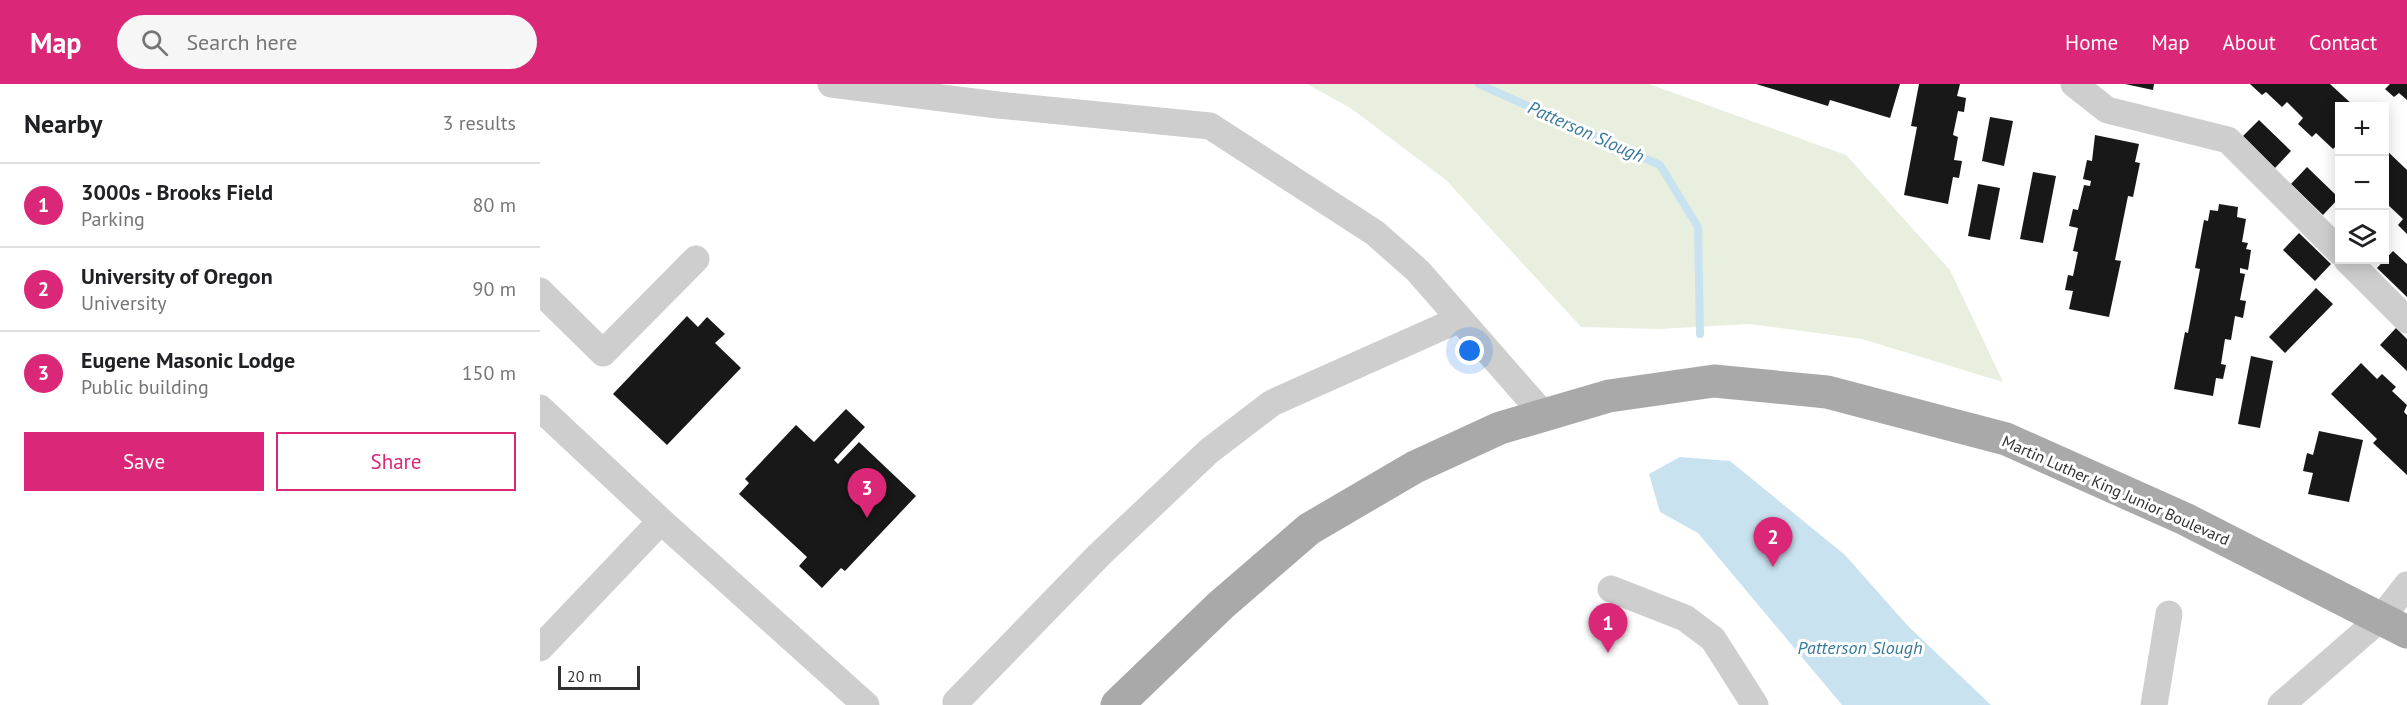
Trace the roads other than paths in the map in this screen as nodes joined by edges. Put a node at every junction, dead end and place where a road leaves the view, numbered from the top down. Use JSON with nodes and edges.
{"nodes":[{"id":1,"x":831,"y":84,"type":"edge"},
{"id":2,"x":2074,"y":84,"type":"edge"},
{"id":3,"x":2335,"y":247,"type":"edge"},
{"id":4,"x":696,"y":259,"type":"dead end"},
{"id":5,"x":2351,"y":264,"type":"edge"},
{"id":6,"x":540,"y":291,"type":"edge"},
{"id":7,"x":1460,"y":319,"type":"junction"},
{"id":8,"x":2407,"y":320,"type":"edge"},
{"id":9,"x":540,"y":408,"type":"edge"},
{"id":10,"x":1544,"y":415,"type":"junction"},
{"id":11,"x":661,"y":521,"type":"junction"},
{"id":12,"x":2407,"y":585,"type":"edge"},
{"id":13,"x":1611,"y":589,"type":"dead end"},
{"id":14,"x":2169,"y":614,"type":"dead end"},
{"id":15,"x":2394,"y":625,"type":"edge"},
{"id":16,"x":540,"y":648,"type":"edge"},
{"id":17,"x":956,"y":702,"type":"dead end"},
{"id":18,"x":866,"y":705,"type":"edge"},
{"id":19,"x":1118,"y":705,"type":"edge"},
{"id":20,"x":1755,"y":705,"type":"edge"},
{"id":21,"x":2154,"y":705,"type":"edge"},
{"id":22,"x":2281,"y":705,"type":"edge"}],
"edges":[{"from":1,"to":7,"type":"street"},
{"from":2,"to":3,"type":"street"},
{"from":4,"to":6,"type":"street"},
{"from":5,"to":8,"type":"street"},
{"from":7,"to":10,"type":"street"},
{"from":7,"to":17,"type":"street"},
{"from":9,"to":11,"type":"street"},
{"from":10,"to":15,"type":"main road","name":"Martin Luther King Junior Boulevard"},
{"from":10,"to":19,"type":"main road","name":"Martin Luther King Junior Boulevard"},
{"from":11,"to":16,"type":"street"},
{"from":11,"to":18,"type":"street"},
{"from":12,"to":15,"type":"street"},
{"from":13,"to":20,"type":"street"},
{"from":14,"to":21,"type":"street"},
{"from":15,"to":22,"type":"street"}]}
